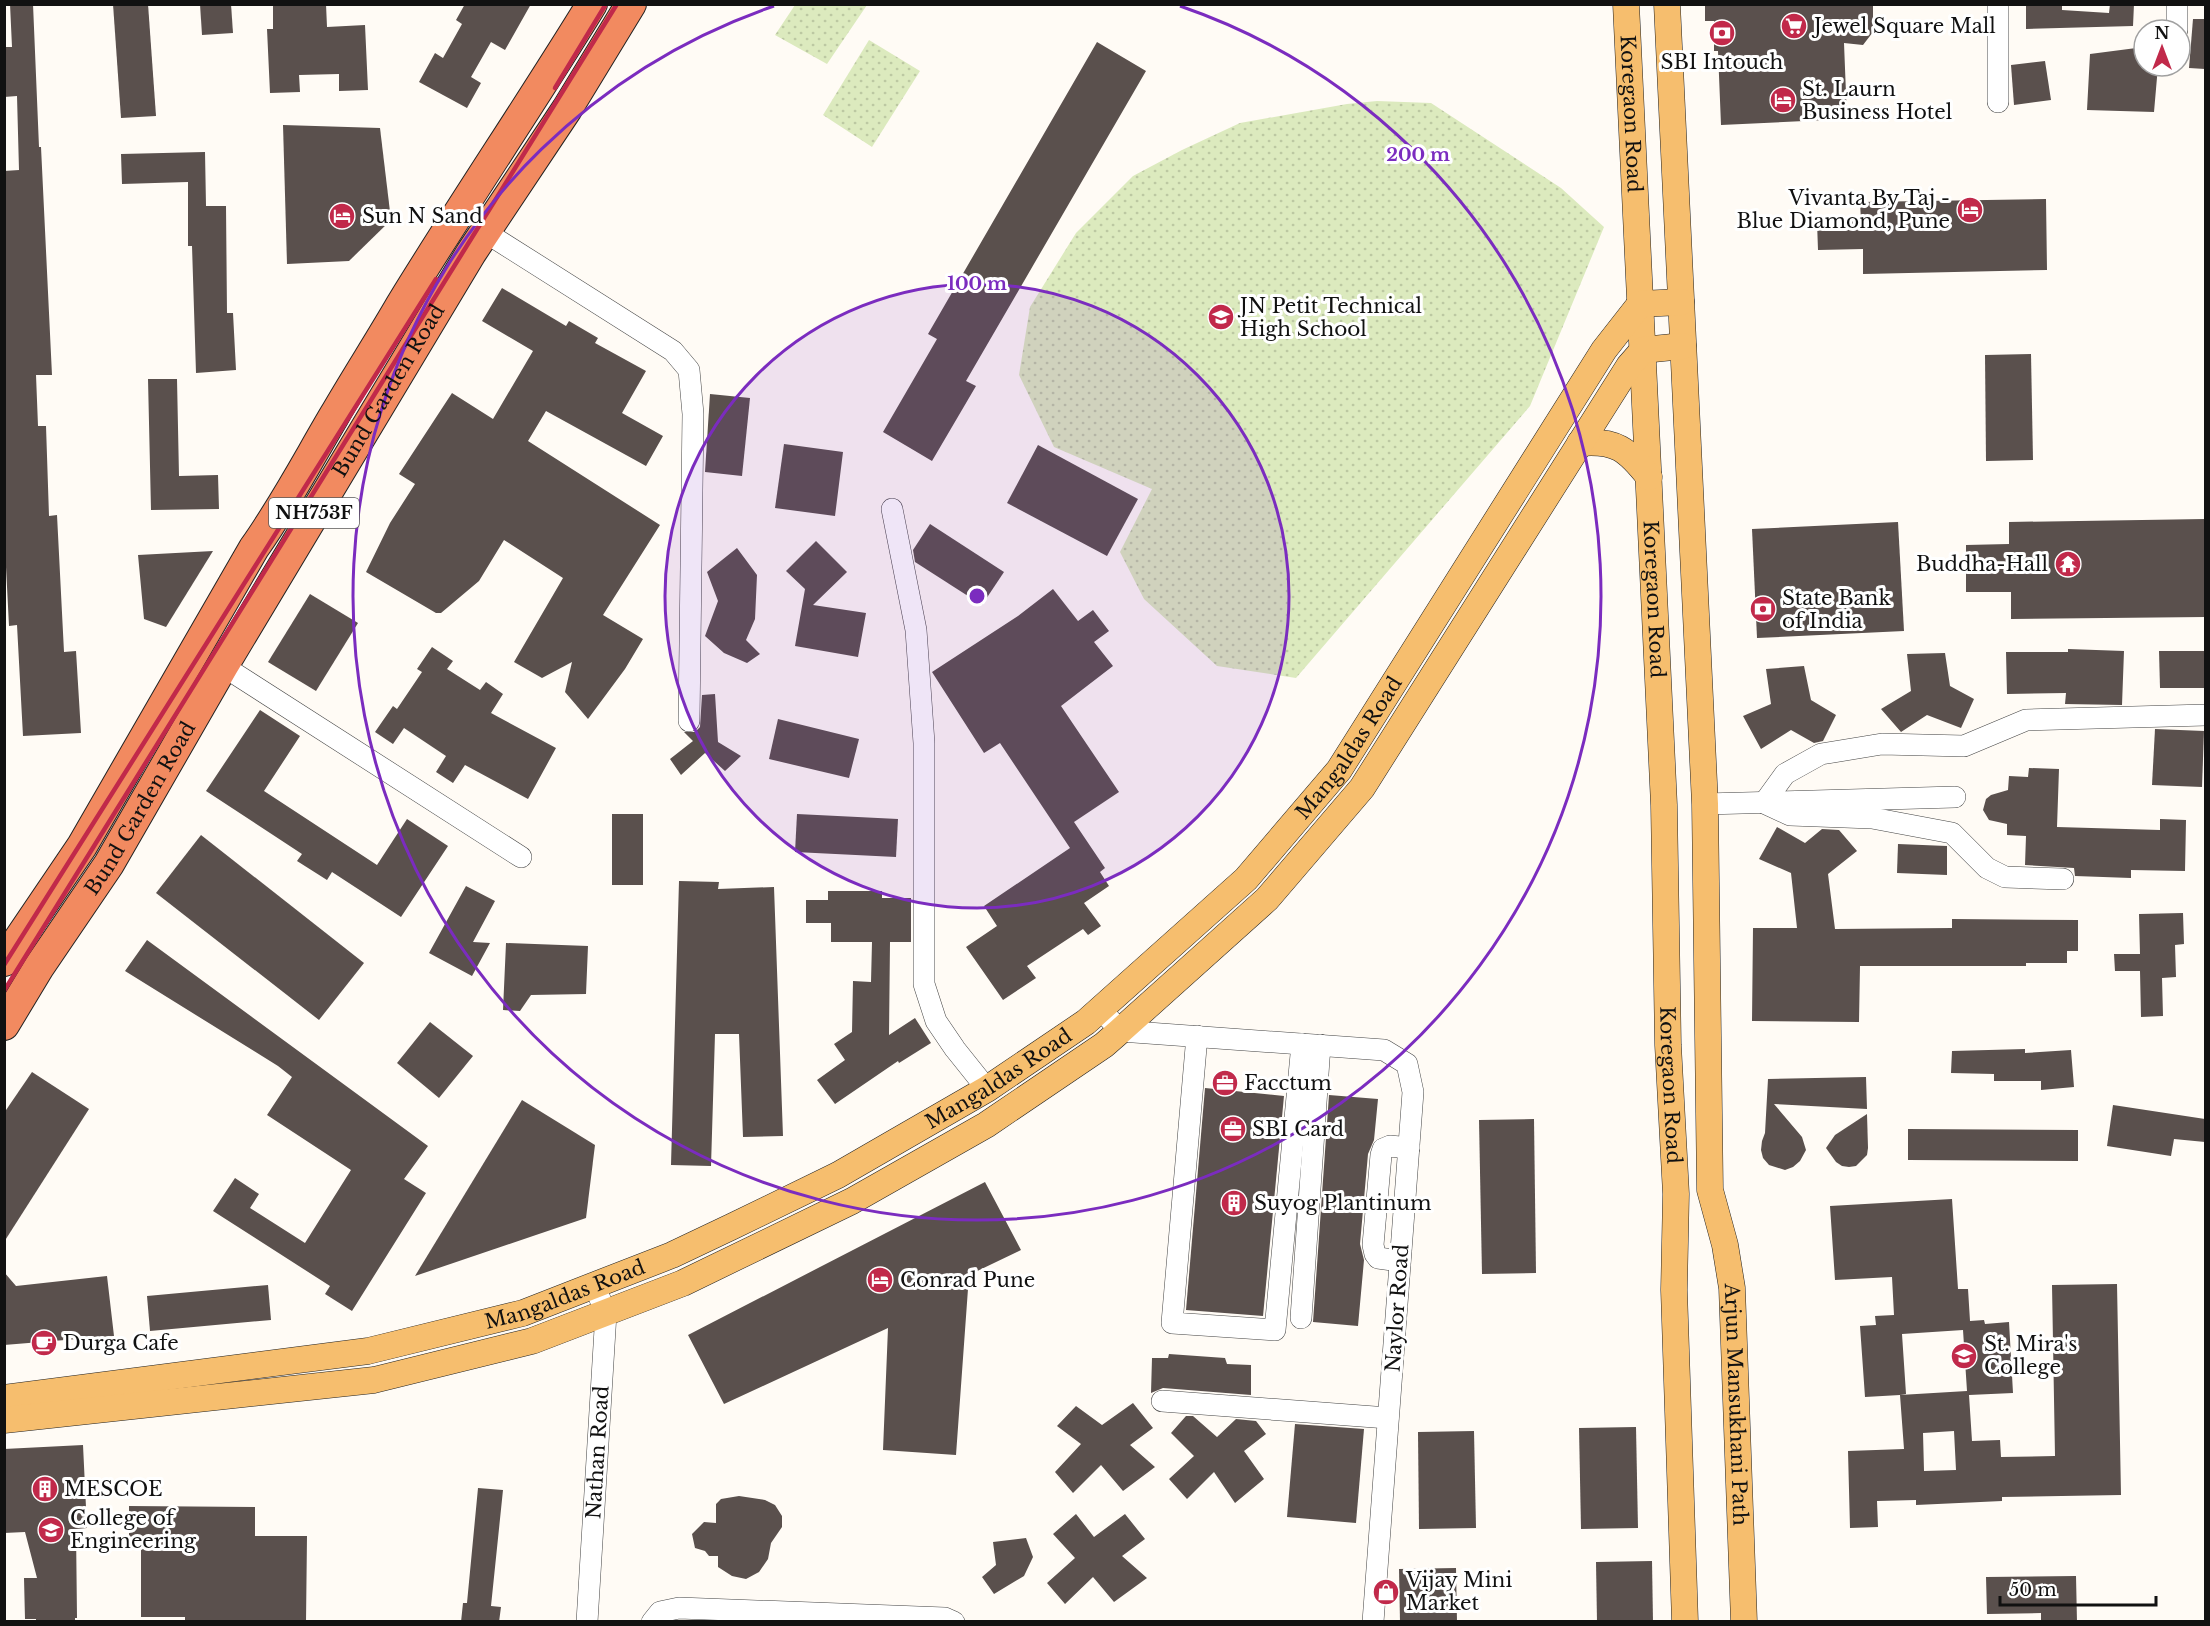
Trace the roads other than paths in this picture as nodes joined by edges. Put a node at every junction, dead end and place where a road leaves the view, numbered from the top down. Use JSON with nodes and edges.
{"nodes":[{"id":1,"x":592,"y":4,"type":"edge"},
{"id":2,"x":631,"y":4,"type":"edge"},
{"id":3,"x":1626,"y":4,"type":"edge"},
{"id":4,"x":1667,"y":4,"type":"edge"},
{"id":5,"x":1998,"y":4,"type":"edge"},
{"id":6,"x":1998,"y":102,"type":"dead end"},
{"id":7,"x":485,"y":232,"type":"junction"},
{"id":8,"x":1681,"y":302,"type":"junction"},
{"id":9,"x":1640,"y":304,"type":"junction"},
{"id":10,"x":1683,"y":346,"type":"junction"},
{"id":11,"x":1643,"y":350,"type":"junction"},
{"id":12,"x":1580,"y":443,"type":"junction"},
{"id":13,"x":1649,"y":477,"type":"junction"},
{"id":14,"x":892,"y":508,"type":"dead end"},
{"id":15,"x":223,"y":666,"type":"junction"},
{"id":16,"x":2205,"y":715,"type":"edge"},
{"id":17,"x":689,"y":722,"type":"dead end"},
{"id":18,"x":1955,"y":797,"type":"dead end"},
{"id":19,"x":1764,"y":803,"type":"junction"},
{"id":20,"x":1705,"y":804,"type":"junction"},
{"id":21,"x":522,"y":857,"type":"dead end"},
{"id":22,"x":2063,"y":879,"type":"dead end"},
{"id":23,"x":4,"y":962,"type":"edge"},
{"id":24,"x":1101,"y":1009,"type":"junction"},
{"id":25,"x":4,"y":1025,"type":"edge"},
{"id":26,"x":1120,"y":1031,"type":"junction"},
{"id":27,"x":1197,"y":1036,"type":"junction"},
{"id":28,"x":1311,"y":1045,"type":"junction"},
{"id":29,"x":987,"y":1089,"type":"junction"},
{"id":30,"x":1710,"y":1190,"type":"joint"},
{"id":31,"x":594,"y":1285,"type":"junction"},
{"id":32,"x":606,"y":1313,"type":"junction"},
{"id":33,"x":1301,"y":1318,"type":"dead end"},
{"id":34,"x":4,"y":1398,"type":"edge"},
{"id":35,"x":1162,"y":1401,"type":"dead end"},
{"id":36,"x":1388,"y":1418,"type":"junction"},
{"id":37,"x":4,"y":1420,"type":"edge"},
{"id":38,"x":588,"y":1622,"type":"edge"},
{"id":39,"x":652,"y":1622,"type":"edge"},
{"id":40,"x":954,"y":1622,"type":"edge"},
{"id":41,"x":1373,"y":1622,"type":"edge"},
{"id":42,"x":1685,"y":1622,"type":"edge"},
{"id":43,"x":1744,"y":1622,"type":"edge"}],
"edges":[{"from":1,"to":23,"type":"highway","name":"Bund Garden Road","number":"NH753F"},
{"from":2,"to":7,"type":"highway","name":"Bund Garden Road","number":"NH753F"},
{"from":3,"to":9,"type":"main road","name":"Koregaon Road"},
{"from":4,"to":8,"type":"main road","name":"Koregaon Road"},
{"from":5,"to":6,"type":"street"},
{"from":7,"to":15,"type":"highway","name":"Bund Garden Road","number":"NH753F"},
{"from":7,"to":17,"type":"street"},
{"from":8,"to":9,"type":"main road"},
{"from":8,"to":10,"type":"main road","name":"Koregaon Road"},
{"from":9,"to":11,"type":"main road","name":"Koregaon Road"},
{"from":9,"to":24,"type":"main road","name":"Mangaldas Road"},
{"from":10,"to":11,"type":"main road"},
{"from":10,"to":20,"type":"main road","name":"Koregaon Road"},
{"from":11,"to":12,"type":"main road","name":"Mangaldas Road"},
{"from":11,"to":13,"type":"main road","name":"Koregaon Road"},
{"from":12,"to":13,"type":"main road"},
{"from":12,"to":26,"type":"main road","name":"Mangaldas Road"},
{"from":13,"to":42,"type":"main road","name":"Koregaon Road"},
{"from":14,"to":29,"type":"street"},
{"from":15,"to":21,"type":"street"},
{"from":15,"to":25,"type":"highway","name":"Bund Garden Road","number":"NH753F"},
{"from":16,"to":19,"type":"street"},
{"from":18,"to":19,"type":"street"},
{"from":19,"to":20,"type":"street"},
{"from":19,"to":22,"type":"street"},
{"from":20,"to":30,"type":"main road","name":"Koregaon Road"},
{"from":24,"to":26,"type":"street"},
{"from":24,"to":29,"type":"main road","name":"Mangaldas Road"},
{"from":26,"to":27,"type":"street","name":"Naylor Road"},
{"from":26,"to":32,"type":"main road","name":"Mangaldas Road"},
{"from":27,"to":28,"type":"street","name":"Naylor Road"},
{"from":27,"to":28,"type":"street"},
{"from":28,"to":33,"type":"street"},
{"from":28,"to":36,"type":"street","name":"Naylor Road"},
{"from":29,"to":31,"type":"main road","name":"Mangaldas Road"},
{"from":30,"to":43,"type":"main road","name":"Arjun Mansukhani Path"},
{"from":31,"to":32,"type":"street","name":"Nathan Road"},
{"from":31,"to":34,"type":"main road","name":"Mangaldas Road"},
{"from":32,"to":37,"type":"main road","name":"Mangaldas Road"},
{"from":32,"to":38,"type":"street","name":"Nathan Road"},
{"from":35,"to":36,"type":"street"},
{"from":36,"to":41,"type":"street","name":"Naylor Road"},
{"from":39,"to":40,"type":"street"}]}
